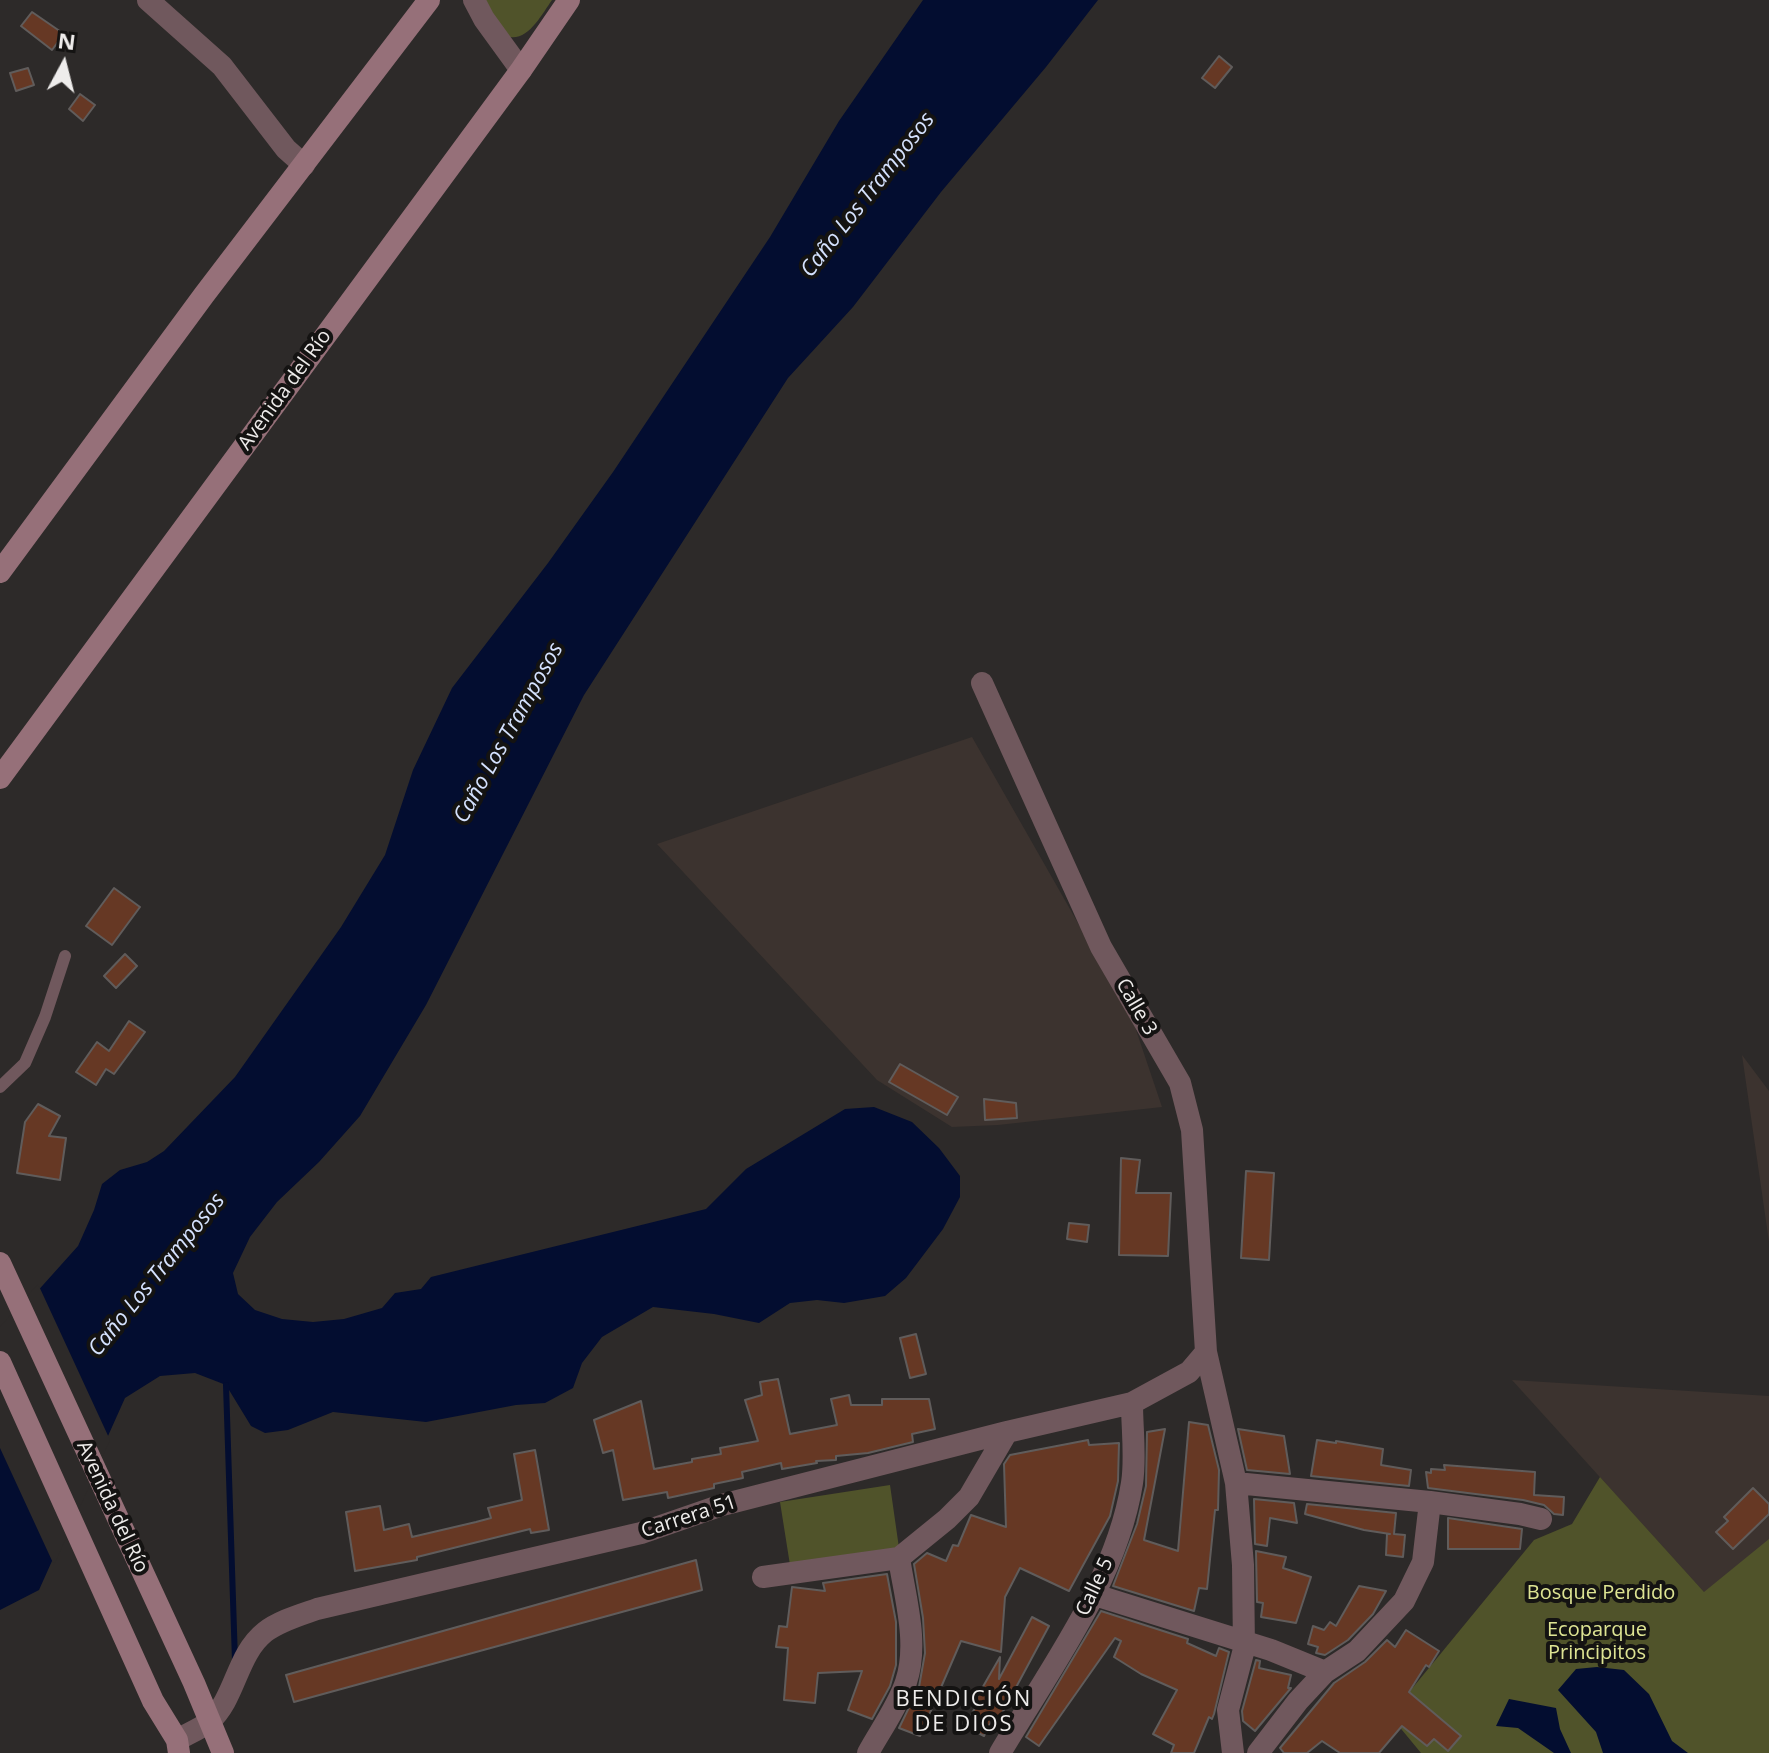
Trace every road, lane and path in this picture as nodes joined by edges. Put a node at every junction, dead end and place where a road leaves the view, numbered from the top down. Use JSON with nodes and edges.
{"nodes":[{"id":1,"x":148,"y":0,"type":"edge"},
{"id":2,"x":429,"y":0,"type":"edge"},
{"id":3,"x":474,"y":0,"type":"edge"},
{"id":4,"x":569,"y":0,"type":"edge"},
{"id":5,"x":521,"y":70,"type":"junction"},
{"id":6,"x":304,"y":165,"type":"junction"},
{"id":7,"x":0,"y":572,"type":"edge"},
{"id":8,"x":982,"y":683,"type":"dead end"},
{"id":9,"x":0,"y":778,"type":"edge"},
{"id":10,"x":65,"y":956,"type":"dead end"},
{"id":11,"x":0,"y":1087,"type":"edge"},
{"id":12,"x":1,"y":1265,"type":"edge"},
{"id":13,"x":1206,"y":1352,"type":"junction"},
{"id":14,"x":0,"y":1362,"type":"edge"},
{"id":15,"x":1132,"y":1403,"type":"junction"},
{"id":16,"x":1007,"y":1432,"type":"junction"},
{"id":17,"x":1236,"y":1483,"type":"junction"},
{"id":18,"x":1430,"y":1502,"type":"junction"},
{"id":19,"x":1541,"y":1519,"type":"dead end"},
{"id":20,"x":899,"y":1558,"type":"junction"},
{"id":21,"x":763,"y":1577,"type":"dead end"},
{"id":22,"x":1095,"y":1595,"type":"junction"},
{"id":23,"x":1244,"y":1642,"type":"junction"},
{"id":24,"x":1325,"y":1672,"type":"junction"},
{"id":25,"x":209,"y":1722,"type":"junction"},
{"id":26,"x":178,"y":1747,"type":"edge"},
{"id":27,"x":223,"y":1753,"type":"edge"},
{"id":28,"x":868,"y":1753,"type":"edge"},
{"id":29,"x":1000,"y":1753,"type":"edge"},
{"id":30,"x":1233,"y":1753,"type":"edge"},
{"id":31,"x":1258,"y":1753,"type":"edge"}],
"edges":[{"from":1,"to":6,"type":"street"},
{"from":2,"to":6,"type":"main road"},
{"from":3,"to":5,"type":"street"},
{"from":4,"to":5,"type":"main road","name":"Avenida del Río"},
{"from":5,"to":9,"type":"main road","name":"Avenida del Río"},
{"from":6,"to":7,"type":"main road"},
{"from":8,"to":13,"type":"street","name":"Calle 3"},
{"from":10,"to":11,"type":"lane"},
{"from":12,"to":25,"type":"main road","name":"Avenida del Río"},
{"from":13,"to":15,"type":"street","name":"Carrera 51"},
{"from":13,"to":17,"type":"street","name":"Calle 3"},
{"from":14,"to":26,"type":"main road","name":"Avenida del Río"},
{"from":15,"to":16,"type":"street","name":"Carrera 51"},
{"from":15,"to":22,"type":"street","name":"Calle 5"},
{"from":16,"to":20,"type":"street"},
{"from":16,"to":25,"type":"street","name":"Carrera 51"},
{"from":17,"to":18,"type":"street"},
{"from":17,"to":23,"type":"street","name":"Calle 3"},
{"from":18,"to":19,"type":"street"},
{"from":18,"to":24,"type":"street"},
{"from":20,"to":21,"type":"street"},
{"from":20,"to":28,"type":"street"},
{"from":22,"to":23,"type":"street"},
{"from":22,"to":29,"type":"street","name":"Calle 5"},
{"from":23,"to":24,"type":"street"},
{"from":23,"to":30,"type":"street","name":"Calle 3"},
{"from":24,"to":31,"type":"street"},
{"from":25,"to":26,"type":"street"},
{"from":25,"to":27,"type":"main road","name":"Avenida del Río"}]}
